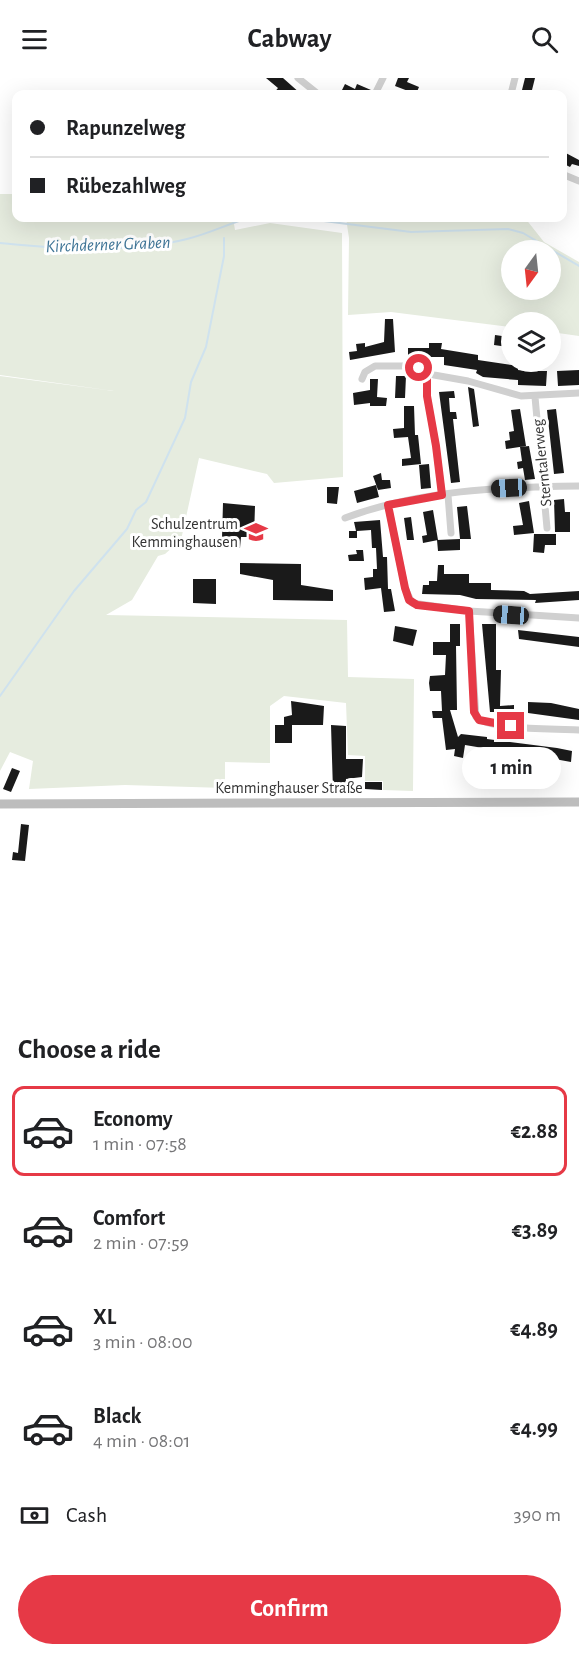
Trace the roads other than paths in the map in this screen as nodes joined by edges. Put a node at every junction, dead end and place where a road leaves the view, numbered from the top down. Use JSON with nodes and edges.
{"nodes":[{"id":1,"x":298,"y":78,"type":"edge"},
{"id":2,"x":313,"y":90,"type":"edge"},
{"id":3,"x":427,"y":373,"type":"junction"},
{"id":4,"x":362,"y":379,"type":"dead end"},
{"id":5,"x":579,"y":393,"type":"edge"},
{"id":6,"x":535,"y":397,"type":"junction"},
{"id":7,"x":545,"y":486,"type":"junction"},
{"id":8,"x":579,"y":486,"type":"edge"},
{"id":9,"x":445,"y":495,"type":"junction"},
{"id":10,"x":388,"y":505,"type":"junction"},
{"id":11,"x":345,"y":518,"type":"dead end"},
{"id":12,"x":547,"y":528,"type":"dead end"},
{"id":13,"x":452,"y":533,"type":"dead end"},
{"id":14,"x":469,"y":611,"type":"junction"},
{"id":15,"x":579,"y":618,"type":"edge"},
{"id":16,"x":579,"y":730,"type":"edge"},
{"id":17,"x":579,"y":802,"type":"edge"},
{"id":18,"x":0,"y":804,"type":"edge"}],
"edges":[{"from":1,"to":2,"type":"street"},
{"from":3,"to":4,"type":"street"},
{"from":3,"to":6,"type":"street"},
{"from":3,"to":9,"type":"street"},
{"from":5,"to":6,"type":"street"},
{"from":6,"to":7,"type":"street","name":"Sterntalerweg"},
{"from":7,"to":8,"type":"street"},
{"from":7,"to":9,"type":"street"},
{"from":7,"to":12,"type":"street","name":"Sterntalerweg"},
{"from":9,"to":10,"type":"street"},
{"from":9,"to":13,"type":"street"},
{"from":10,"to":11,"type":"street"},
{"from":10,"to":14,"type":"street"},
{"from":14,"to":15,"type":"street"},
{"from":14,"to":16,"type":"street"},
{"from":17,"to":18,"type":"main road","name":"Kemminghauser Straße"}]}
